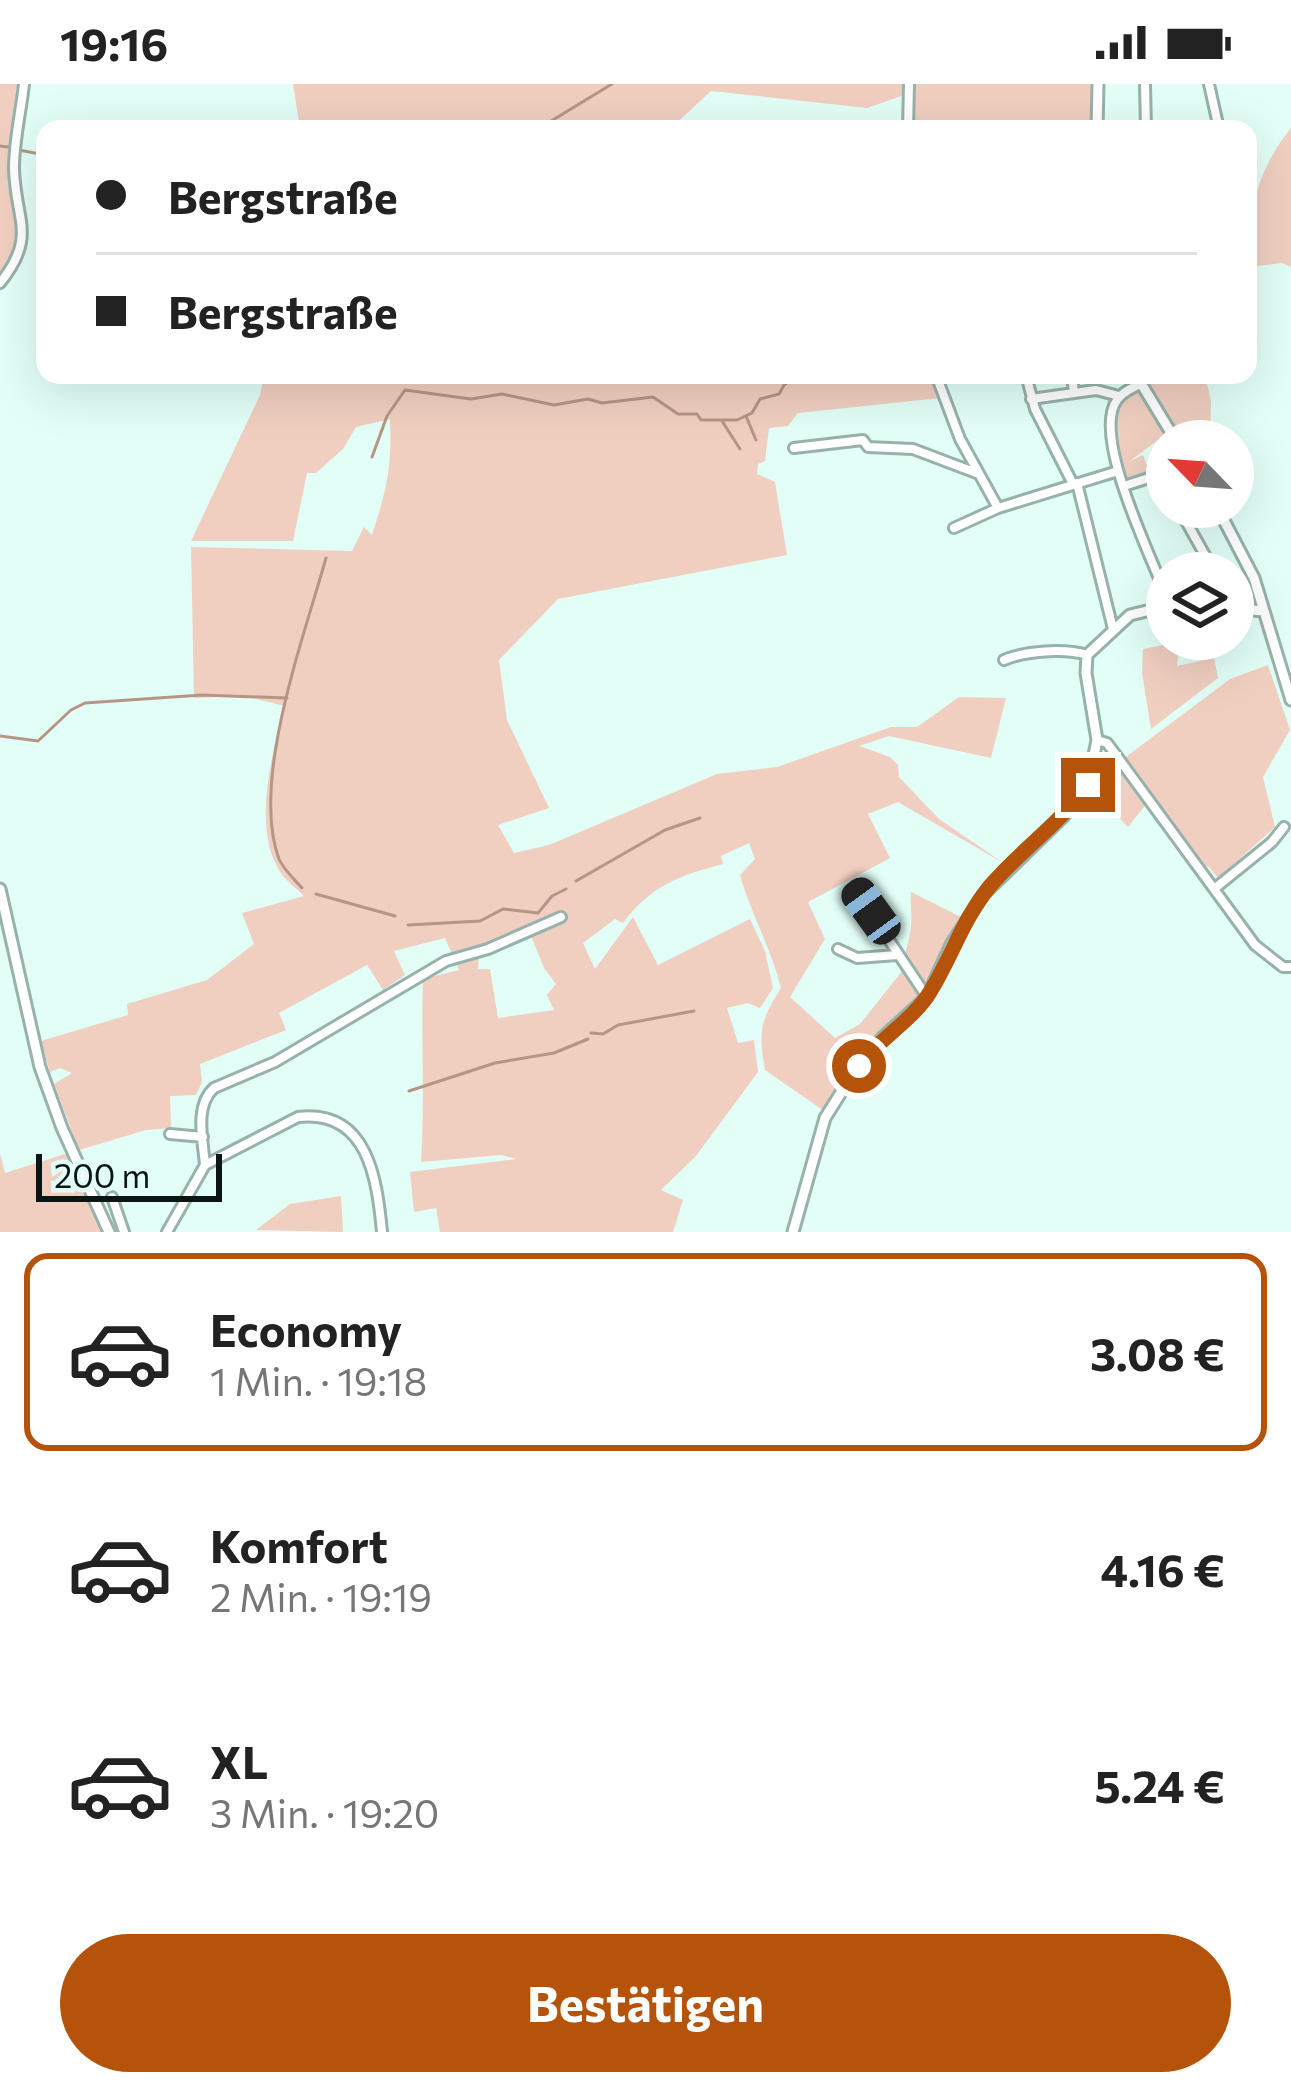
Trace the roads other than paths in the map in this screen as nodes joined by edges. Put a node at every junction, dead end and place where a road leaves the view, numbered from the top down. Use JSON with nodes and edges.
{"nodes":[{"id":1,"x":24,"y":84,"type":"edge"},
{"id":2,"x":909,"y":84,"type":"edge"},
{"id":3,"x":1098,"y":84,"type":"edge"},
{"id":4,"x":1145,"y":84,"type":"edge"},
{"id":5,"x":1209,"y":84,"type":"edge"},
{"id":6,"x":908,"y":120,"type":"edge"},
{"id":7,"x":1096,"y":120,"type":"edge"},
{"id":8,"x":1146,"y":120,"type":"edge"},
{"id":9,"x":1217,"y":120,"type":"edge"},
{"id":10,"x":0,"y":284,"type":"edge"},
{"id":11,"x":939,"y":384,"type":"edge"},
{"id":12,"x":1028,"y":384,"type":"edge"},
{"id":13,"x":1073,"y":384,"type":"edge"},
{"id":14,"x":1132,"y":384,"type":"edge"},
{"id":15,"x":1141,"y":384,"type":"edge"},
{"id":16,"x":1074,"y":393,"type":"junction"},
{"id":17,"x":1119,"y":396,"type":"junction"},
{"id":18,"x":1031,"y":399,"type":"junction"},
{"id":19,"x":1163,"y":420,"type":"edge"},
{"id":20,"x":794,"y":448,"type":"dead end"},
{"id":21,"x":1118,"y":471,"type":"junction"},
{"id":22,"x":979,"y":474,"type":"junction"},
{"id":23,"x":1146,"y":479,"type":"edge"},
{"id":24,"x":1075,"y":484,"type":"junction"},
{"id":25,"x":1124,"y":486,"type":"junction"},
{"id":26,"x":998,"y":508,"type":"junction"},
{"id":27,"x":953,"y":527,"type":"dead end"},
{"id":28,"x":1229,"y":528,"type":"edge"},
{"id":29,"x":1148,"y":552,"type":"edge"},
{"id":30,"x":1146,"y":609,"type":"edge"},
{"id":31,"x":1254,"y":610,"type":"edge"},
{"id":32,"x":1263,"y":611,"type":"junction"},
{"id":33,"x":1114,"y":629,"type":"junction"},
{"id":34,"x":1087,"y":655,"type":"junction"},
{"id":35,"x":1004,"y":660,"type":"dead end"},
{"id":36,"x":1291,"y":700,"type":"edge"},
{"id":37,"x":1097,"y":740,"type":"junction"},
{"id":38,"x":1284,"y":827,"type":"dead end"},
{"id":39,"x":0,"y":889,"type":"edge"},
{"id":40,"x":855,"y":889,"type":"dead end"},
{"id":41,"x":1214,"y":889,"type":"junction"},
{"id":42,"x":561,"y":917,"type":"dead end"},
{"id":43,"x":838,"y":950,"type":"dead end"},
{"id":44,"x":897,"y":955,"type":"junction"},
{"id":45,"x":1291,"y":967,"type":"edge"},
{"id":46,"x":927,"y":998,"type":"junction"},
{"id":47,"x":170,"y":1134,"type":"dead end"},
{"id":48,"x":203,"y":1138,"type":"junction"},
{"id":49,"x":206,"y":1165,"type":"junction"},
{"id":50,"x":112,"y":1197,"type":"dead end"},
{"id":51,"x":109,"y":1232,"type":"edge"},
{"id":52,"x":124,"y":1232,"type":"edge"},
{"id":53,"x":167,"y":1232,"type":"edge"},
{"id":54,"x":382,"y":1232,"type":"edge"},
{"id":55,"x":793,"y":1232,"type":"edge"}],
"edges":[{"from":1,"to":10,"type":"street"},
{"from":2,"to":6,"type":"street"},
{"from":3,"to":7,"type":"street"},
{"from":4,"to":8,"type":"street"},
{"from":5,"to":9,"type":"street"},
{"from":11,"to":22,"type":"street"},
{"from":12,"to":18,"type":"street"},
{"from":13,"to":16,"type":"street"},
{"from":14,"to":17,"type":"street"},
{"from":15,"to":19,"type":"street"},
{"from":16,"to":17,"type":"street"},
{"from":16,"to":18,"type":"street"},
{"from":17,"to":21,"type":"street"},
{"from":18,"to":24,"type":"street"},
{"from":20,"to":22,"type":"street"},
{"from":21,"to":24,"type":"street"},
{"from":21,"to":25,"type":"street"},
{"from":22,"to":26,"type":"street"},
{"from":23,"to":25,"type":"street"},
{"from":24,"to":26,"type":"street"},
{"from":24,"to":33,"type":"street"},
{"from":25,"to":29,"type":"street"},
{"from":26,"to":27,"type":"street"},
{"from":28,"to":32,"type":"street"},
{"from":30,"to":33,"type":"street"},
{"from":31,"to":32,"type":"street"},
{"from":32,"to":36,"type":"street"},
{"from":33,"to":34,"type":"street"},
{"from":34,"to":35,"type":"street"},
{"from":34,"to":37,"type":"street"},
{"from":37,"to":41,"type":"street"},
{"from":37,"to":46,"type":"street"},
{"from":38,"to":41,"type":"street"},
{"from":39,"to":51,"type":"street"},
{"from":40,"to":44,"type":"street"},
{"from":41,"to":45,"type":"street"},
{"from":42,"to":48,"type":"street"},
{"from":43,"to":44,"type":"street"},
{"from":44,"to":46,"type":"street"},
{"from":46,"to":55,"type":"street"},
{"from":47,"to":48,"type":"street"},
{"from":48,"to":49,"type":"street"},
{"from":49,"to":53,"type":"street"},
{"from":49,"to":54,"type":"street"},
{"from":50,"to":52,"type":"street"}]}
